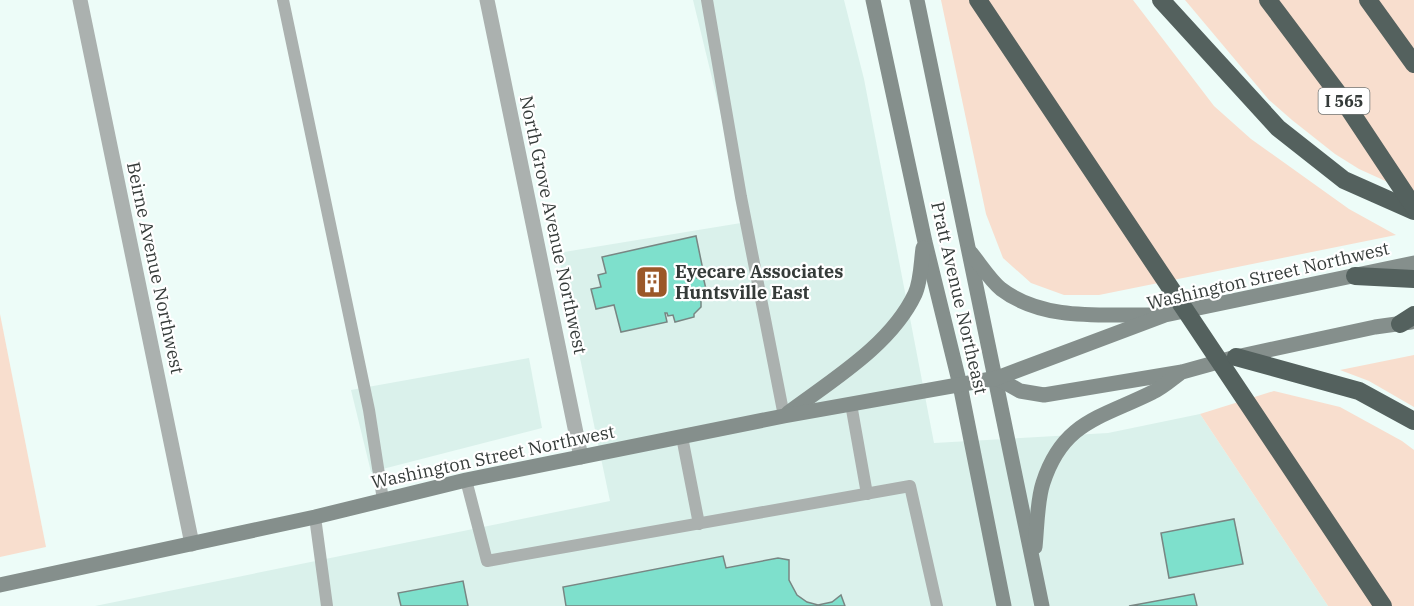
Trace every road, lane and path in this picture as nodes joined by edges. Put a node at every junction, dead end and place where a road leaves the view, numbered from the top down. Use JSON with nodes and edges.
{"nodes":[{"id":1,"x":80,"y":0,"type":"edge"},
{"id":2,"x":283,"y":0,"type":"edge"},
{"id":3,"x":487,"y":0,"type":"edge"},
{"id":4,"x":707,"y":0,"type":"edge"},
{"id":5,"x":873,"y":0,"type":"edge"},
{"id":6,"x":917,"y":0,"type":"edge"},
{"id":7,"x":978,"y":0,"type":"edge"},
{"id":8,"x":1161,"y":0,"type":"edge"},
{"id":9,"x":1268,"y":0,"type":"edge"},
{"id":10,"x":1368,"y":0,"type":"edge"},
{"id":11,"x":1414,"y":64,"type":"edge"},
{"id":12,"x":1414,"y":209,"type":"edge"},
{"id":13,"x":924,"y":242,"type":"junction"},
{"id":14,"x":970,"y":250,"type":"junction"},
{"id":15,"x":1414,"y":263,"type":"edge"},
{"id":16,"x":1355,"y":276,"type":"junction"},
{"id":17,"x":1414,"y":279,"type":"edge"},
{"id":18,"x":1165,"y":315,"type":"junction"},
{"id":19,"x":1409,"y":320,"type":"edge"},
{"id":20,"x":1236,"y":357,"type":"junction"},
{"id":21,"x":1182,"y":372,"type":"junction"},
{"id":22,"x":996,"y":378,"type":"junction"},
{"id":23,"x":960,"y":385,"type":"junction"},
{"id":24,"x":851,"y":404,"type":"junction"},
{"id":25,"x":784,"y":416,"type":"junction"},
{"id":26,"x":1414,"y":421,"type":"edge"},
{"id":27,"x":682,"y":437,"type":"junction"},
{"id":28,"x":581,"y":457,"type":"junction"},
{"id":29,"x":466,"y":480,"type":"junction"},
{"id":30,"x":867,"y":494,"type":"junction"},
{"id":31,"x":383,"y":500,"type":"junction"},
{"id":32,"x":315,"y":517,"type":"junction"},
{"id":33,"x":699,"y":524,"type":"junction"},
{"id":34,"x":192,"y":543,"type":"junction"},
{"id":35,"x":1034,"y":562,"type":"junction"},
{"id":36,"x":0,"y":585,"type":"edge"},
{"id":37,"x":327,"y":606,"type":"edge"},
{"id":38,"x":937,"y":606,"type":"edge"},
{"id":39,"x":1004,"y":606,"type":"edge"},
{"id":40,"x":1042,"y":606,"type":"edge"},
{"id":41,"x":1383,"y":606,"type":"edge"}],
"edges":[{"from":1,"to":34,"type":"street","name":"Beirne Avenue Northwest"},
{"from":2,"to":31,"type":"lane"},
{"from":3,"to":28,"type":"street","name":"North Grove Avenue Northwest"},
{"from":4,"to":25,"type":"lane"},
{"from":5,"to":13,"type":"main road","name":"Pratt Avenue Northeast"},
{"from":6,"to":14,"type":"main road","name":"Pratt Avenue Northeast"},
{"from":7,"to":41,"type":"highway"},
{"from":8,"to":12,"type":"highway"},
{"from":9,"to":12,"type":"highway","number":"I 565"},
{"from":10,"to":11,"type":"highway"},
{"from":13,"to":23,"type":"main road","name":"Pratt Avenue Northeast"},
{"from":13,"to":25,"type":"main road"},
{"from":14,"to":18,"type":"main road"},
{"from":14,"to":22,"type":"main road","name":"Pratt Avenue Northeast"},
{"from":15,"to":16,"type":"main road","name":"Washington Street Northwest"},
{"from":16,"to":17,"type":"highway"},
{"from":16,"to":18,"type":"main road","name":"Washington Street Northwest"},
{"from":18,"to":22,"type":"main road","name":"Washington Street Northwest"},
{"from":19,"to":20,"type":"main road"},
{"from":20,"to":21,"type":"main road"},
{"from":20,"to":26,"type":"highway"},
{"from":21,"to":22,"type":"main road"},
{"from":21,"to":35,"type":"main road"},
{"from":22,"to":23,"type":"main road","name":"Washington Street Northwest"},
{"from":22,"to":35,"type":"main road","name":"Pratt Avenue Northeast"},
{"from":23,"to":24,"type":"main road","name":"Washington Street Northwest"},
{"from":23,"to":39,"type":"main road","name":"Pratt Avenue Northeast"},
{"from":24,"to":25,"type":"main road","name":"Washington Street Northwest"},
{"from":24,"to":30,"type":"lane"},
{"from":25,"to":27,"type":"main road","name":"Washington Street Northwest"},
{"from":27,"to":28,"type":"main road","name":"Washington Street Northwest"},
{"from":27,"to":33,"type":"lane"},
{"from":28,"to":29,"type":"main road","name":"Washington Street Northwest"},
{"from":29,"to":31,"type":"main road","name":"Washington Street Northwest"},
{"from":29,"to":33,"type":"lane"},
{"from":30,"to":33,"type":"lane"},
{"from":30,"to":38,"type":"lane"},
{"from":31,"to":32,"type":"main road","name":"Washington Street Northwest"},
{"from":32,"to":34,"type":"main road","name":"Washington Street Northwest"},
{"from":32,"to":37,"type":"lane"},
{"from":34,"to":36,"type":"main road","name":"Washington Street Northwest"},
{"from":35,"to":40,"type":"main road","name":"Pratt Avenue Northeast"}]}
